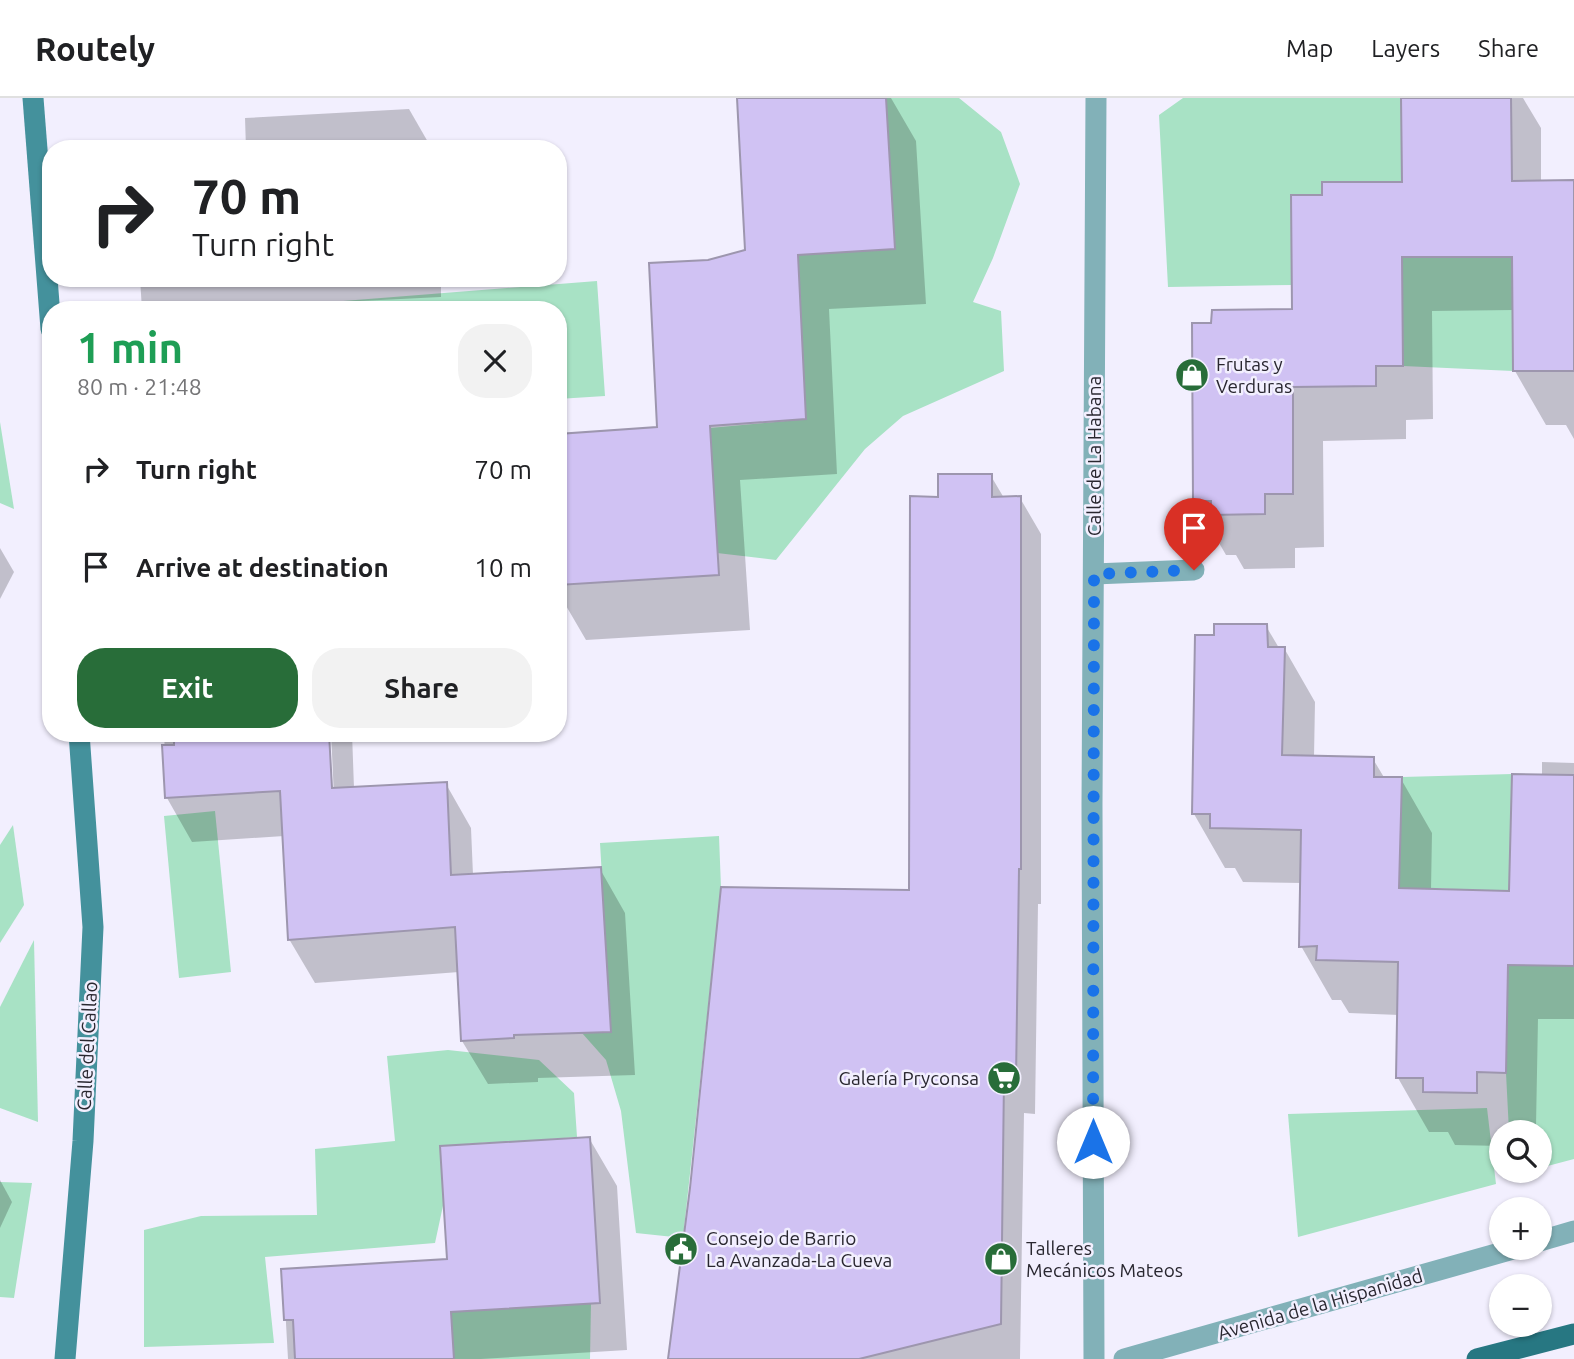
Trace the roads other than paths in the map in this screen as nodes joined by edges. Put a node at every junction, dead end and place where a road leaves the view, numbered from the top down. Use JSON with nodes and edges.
{"nodes":[{"id":1,"x":33,"y":98,"type":"edge"},
{"id":2,"x":1096,"y":98,"type":"edge"},
{"id":3,"x":42,"y":214,"type":"edge"},
{"id":4,"x":1194,"y":570,"type":"dead end"},
{"id":5,"x":1094,"y":574,"type":"junction"},
{"id":6,"x":80,"y":742,"type":"edge"},
{"id":7,"x":1574,"y":1231,"type":"edge"},
{"id":8,"x":1552,"y":1237,"type":"edge"},
{"id":9,"x":1489,"y":1256,"type":"edge"},
{"id":10,"x":1574,"y":1334,"type":"edge"},
{"id":11,"x":65,"y":1359,"type":"edge"},
{"id":12,"x":1094,"y":1359,"type":"edge"},
{"id":13,"x":1124,"y":1359,"type":"edge"},
{"id":14,"x":1477,"y":1359,"type":"edge"}],
"edges":[{"from":1,"to":3,"type":"street"},
{"from":2,"to":5,"type":"street","name":"Calle de La Habana"},
{"from":4,"to":5,"type":"street"},
{"from":5,"to":12,"type":"street","name":"Calle de La Habana"},
{"from":6,"to":11,"type":"street","name":"Calle del Callao"},
{"from":7,"to":8,"type":"street"},
{"from":9,"to":13,"type":"street","name":"Avenida de la Hispanidad"},
{"from":10,"to":14,"type":"main road"}]}
